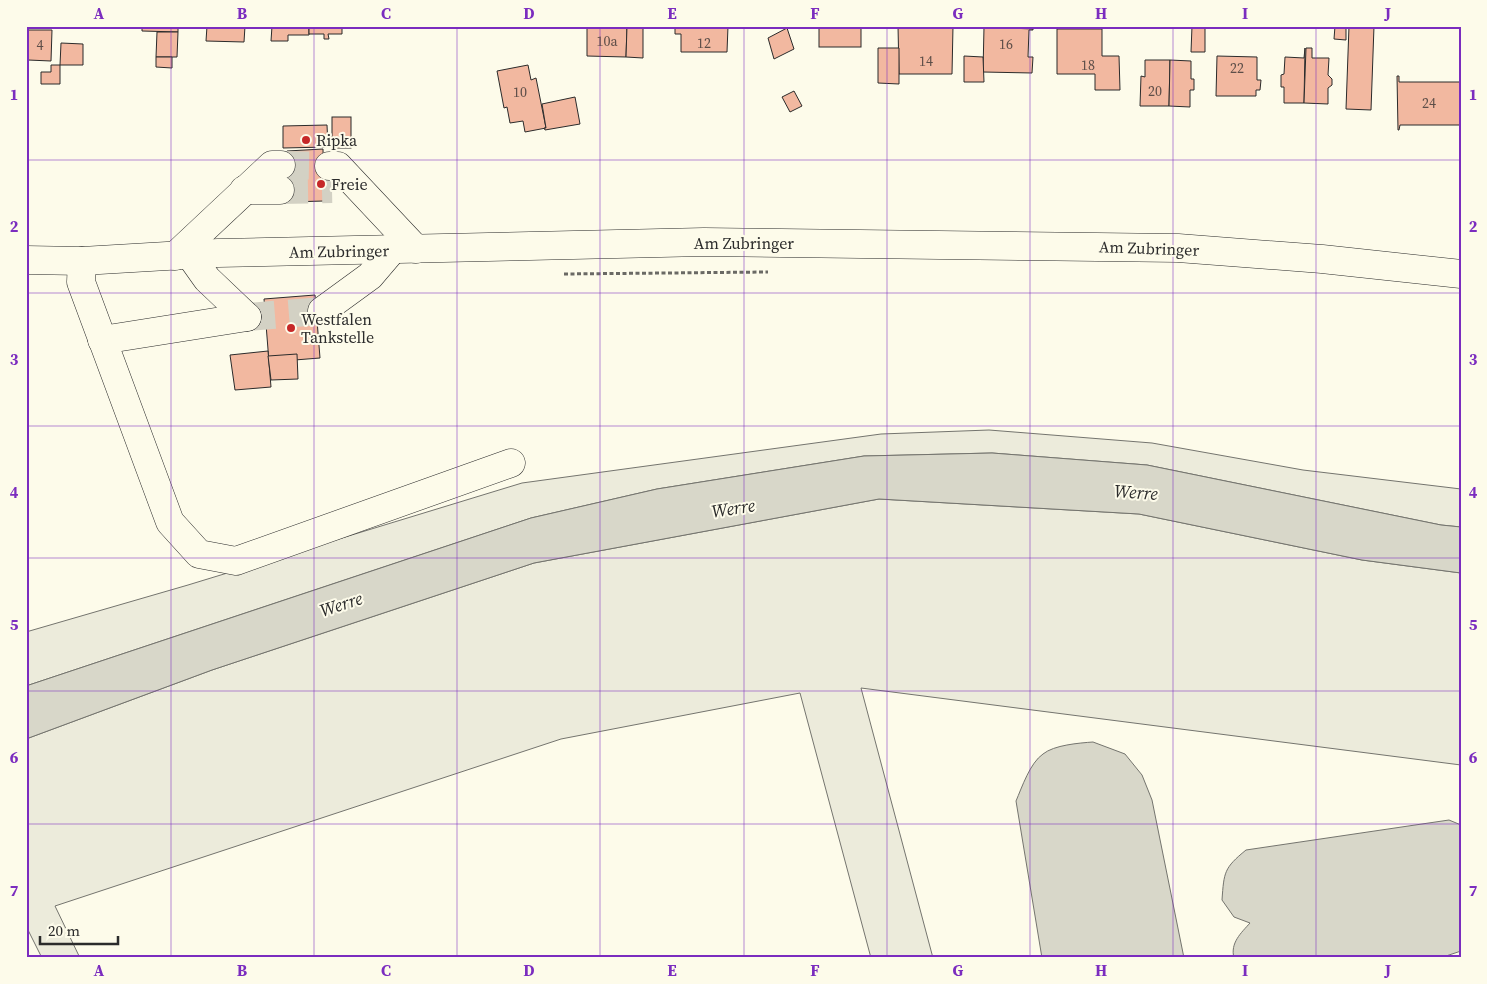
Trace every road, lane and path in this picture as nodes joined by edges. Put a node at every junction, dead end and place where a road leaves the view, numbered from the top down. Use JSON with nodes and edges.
{"nodes":[{"id":1,"x":280,"y":177,"type":"tunnel mouth"},
{"id":2,"x":330,"y":178,"type":"tunnel mouth"},
{"id":3,"x":405,"y":249,"type":"junction"},
{"id":4,"x":182,"y":255,"type":"junction"},
{"id":5,"x":26,"y":260,"type":"edge"},
{"id":6,"x":82,"y":261,"type":"junction"},
{"id":7,"x":770,"y":272,"type":"dead end"},
{"id":8,"x":555,"y":274,"type":"dead end"},
{"id":9,"x":1461,"y":274,"type":"edge"},
{"id":10,"x":322,"y":311,"type":"tunnel mouth"},
{"id":11,"x":102,"y":340,"type":"junction"},
{"id":12,"x":511,"y":463,"type":"dead end"}],
"edges":[{"from":1,"to":4,"type":"main road"},
{"from":2,"to":3,"type":"main road"},
{"from":3,"to":4,"type":"main road","name":"Am Zubringer"},
{"from":3,"to":9,"type":"main road","name":"Am Zubringer"},
{"from":3,"to":10,"type":"main road"},
{"from":4,"to":6,"type":"main road","name":"Am Zubringer"},
{"from":4,"to":11,"type":"main road"},
{"from":5,"to":6,"type":"main road","name":"Am Zubringer"},
{"from":6,"to":11,"type":"main road"},
{"from":7,"to":8,"type":"path"},
{"from":11,"to":12,"type":"main road"}]}
